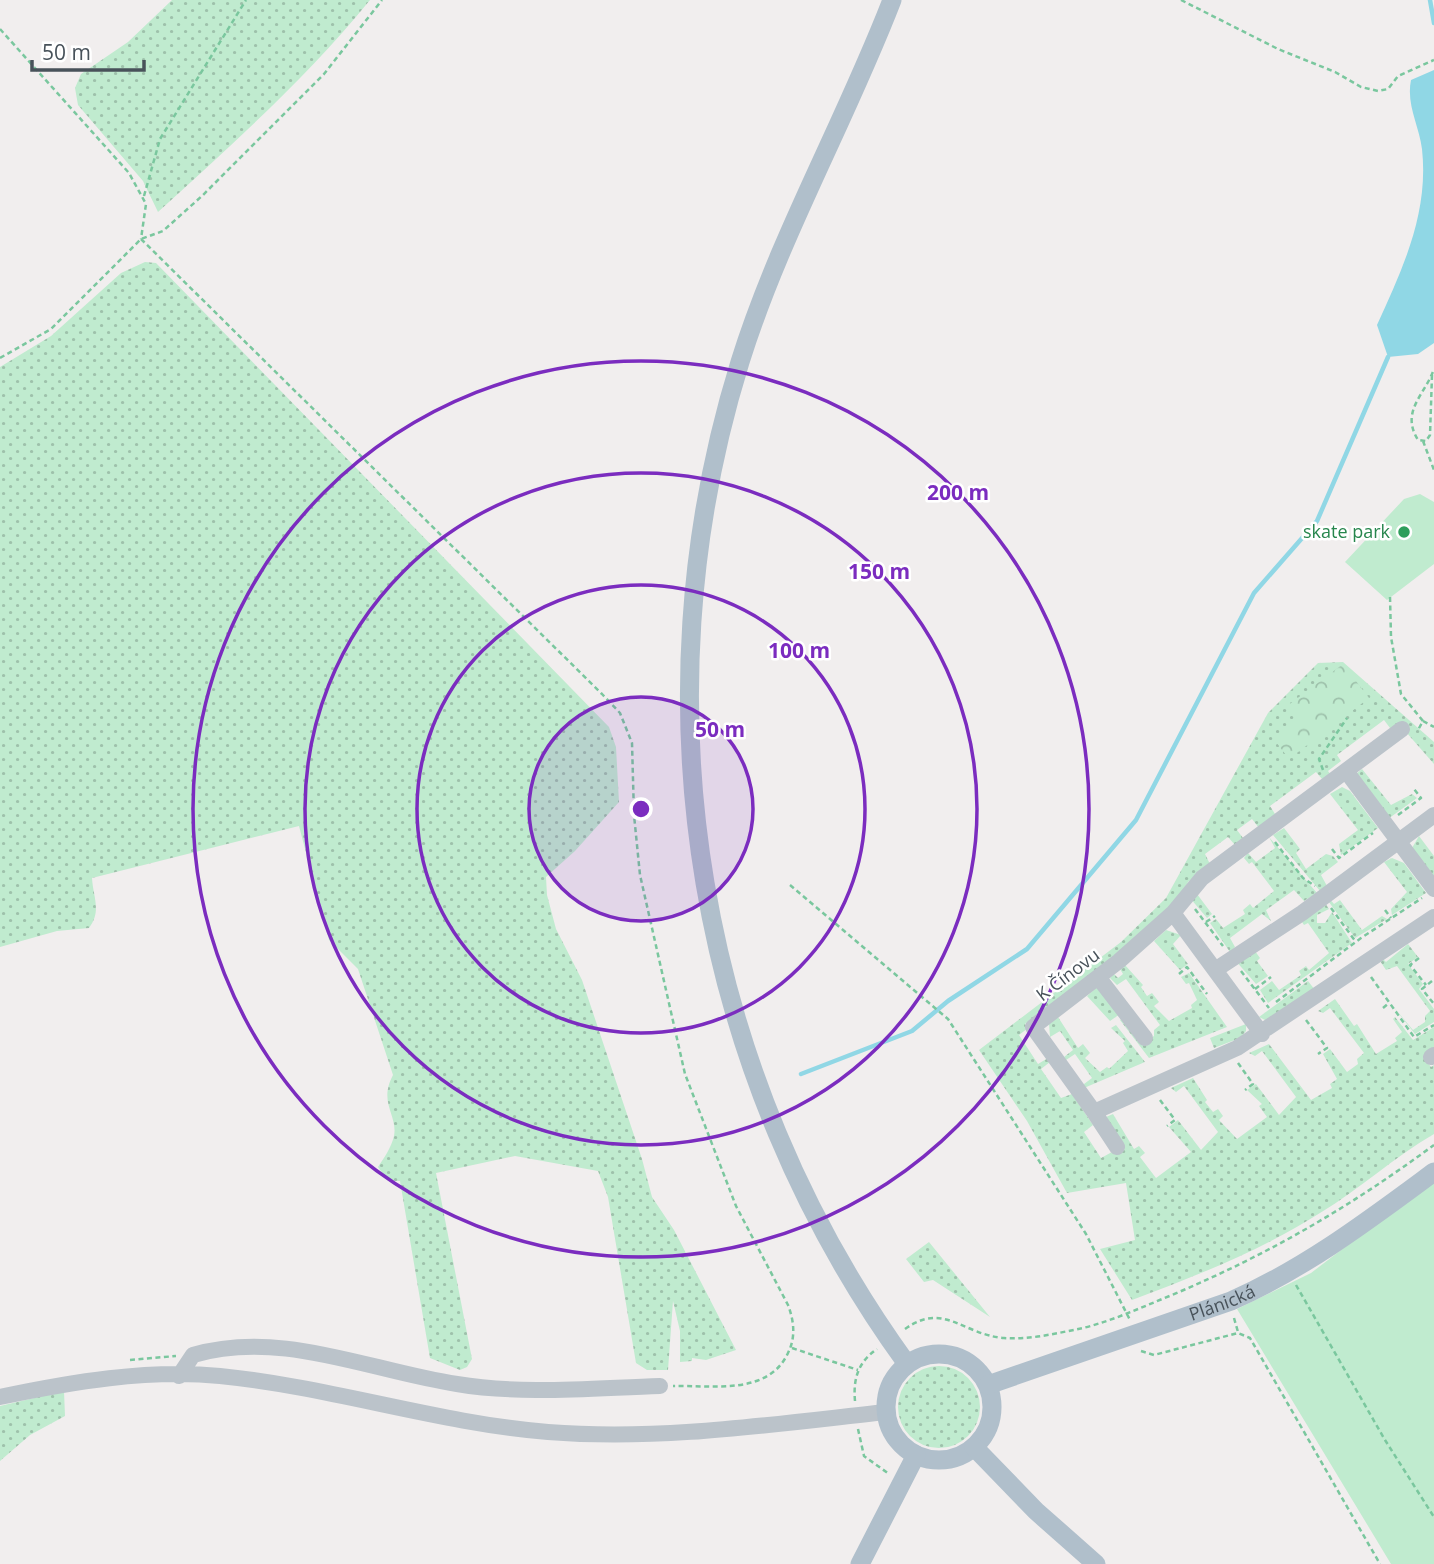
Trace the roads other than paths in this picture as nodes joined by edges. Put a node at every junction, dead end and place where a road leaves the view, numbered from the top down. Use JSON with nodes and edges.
{"nodes":[{"id":1,"x":892,"y":0,"type":"edge"},
{"id":2,"x":1400,"y":730,"type":"road end"},
{"id":3,"x":1346,"y":771,"type":"junction"},
{"id":4,"x":1434,"y":815,"type":"edge"},
{"id":5,"x":1398,"y":841,"type":"junction"},
{"id":6,"x":1430,"y":892,"type":"edge"},
{"id":7,"x":1173,"y":913,"type":"junction"},
{"id":8,"x":1434,"y":917,"type":"edge"},
{"id":9,"x":1215,"y":970,"type":"junction"},
{"id":10,"x":1098,"y":977,"type":"junction"},
{"id":11,"x":1257,"y":1027,"type":"junction"},
{"id":12,"x":1145,"y":1038,"type":"dead end"},
{"id":13,"x":1094,"y":1112,"type":"junction"},
{"id":14,"x":1116,"y":1147,"type":"dead end"},
{"id":15,"x":1434,"y":1172,"type":"edge"},
{"id":16,"x":906,"y":1364,"type":"junction"},
{"id":17,"x":179,"y":1376,"type":"junction"},
{"id":18,"x":988,"y":1385,"type":"junction"},
{"id":19,"x":660,"y":1386,"type":"road end"},
{"id":20,"x":0,"y":1397,"type":"edge"},
{"id":21,"x":886,"y":1412,"type":"junction"},
{"id":22,"x":974,"y":1447,"type":"junction"},
{"id":23,"x":916,"y":1455,"type":"junction"},
{"id":24,"x":860,"y":1564,"type":"edge"},
{"id":25,"x":1096,"y":1564,"type":"edge"}],
"edges":[{"from":1,"to":16,"type":"main road"},
{"from":2,"to":3,"type":"street","name":"K Čínovu"},
{"from":3,"to":5,"type":"street"},
{"from":3,"to":7,"type":"street","name":"K Čínovu"},
{"from":4,"to":5,"type":"street"},
{"from":5,"to":6,"type":"street"},
{"from":5,"to":9,"type":"street"},
{"from":7,"to":9,"type":"street"},
{"from":7,"to":10,"type":"street","name":"K Čínovu"},
{"from":8,"to":11,"type":"street"},
{"from":9,"to":11,"type":"street"},
{"from":10,"to":12,"type":"street"},
{"from":10,"to":13,"type":"street","name":"K Čínovu"},
{"from":11,"to":13,"type":"street"},
{"from":13,"to":14,"type":"street","name":"K Čínovu"},
{"from":15,"to":18,"type":"main road","name":"Plánická"},
{"from":16,"to":18,"type":"main road"},
{"from":16,"to":21,"type":"main road"},
{"from":17,"to":19,"type":"street"},
{"from":17,"to":20,"type":"street"},
{"from":17,"to":21,"type":"street"},
{"from":18,"to":22,"type":"main road"},
{"from":21,"to":23,"type":"main road"},
{"from":22,"to":23,"type":"main road"},
{"from":22,"to":25,"type":"main road"},
{"from":23,"to":24,"type":"main road"}]}
